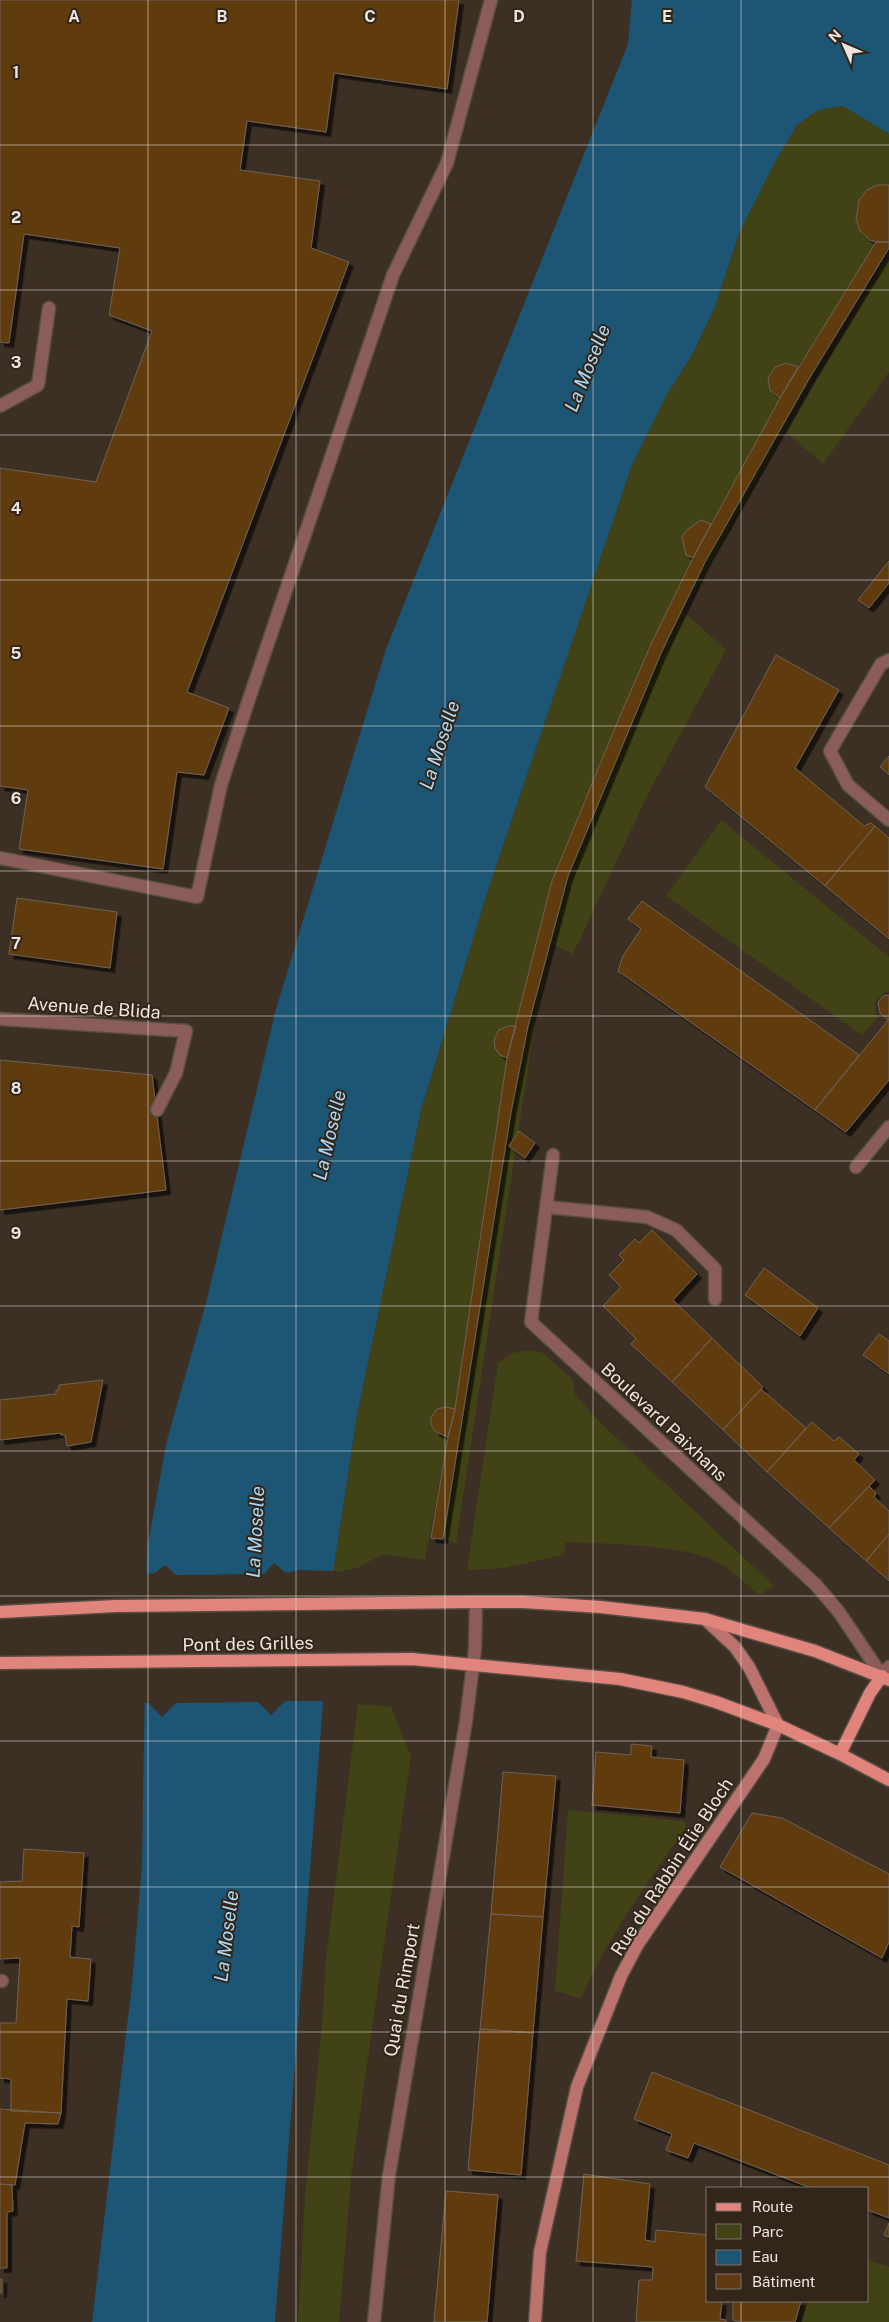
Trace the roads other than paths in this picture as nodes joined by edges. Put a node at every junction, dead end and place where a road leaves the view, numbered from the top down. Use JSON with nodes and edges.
{"nodes":[{"id":1,"x":491,"y":0,"type":"edge"},
{"id":2,"x":49,"y":308,"type":"dead end"},
{"id":3,"x":0,"y":406,"type":"edge"},
{"id":4,"x":889,"y":660,"type":"edge"},
{"id":5,"x":889,"y":820,"type":"edge"},
{"id":6,"x":0,"y":858,"type":"edge"},
{"id":7,"x":0,"y":1019,"type":"edge"},
{"id":8,"x":157,"y":1110,"type":"dead end"},
{"id":9,"x":889,"y":1127,"type":"edge"},
{"id":10,"x":553,"y":1155,"type":"dead end"},
{"id":11,"x":856,"y":1167,"type":"dead end"},
{"id":12,"x":546,"y":1207,"type":"junction"},
{"id":13,"x":715,"y":1299,"type":"dead end"},
{"id":14,"x":476,"y":1602,"type":"junction"},
{"id":15,"x":0,"y":1612,"type":"edge"},
{"id":16,"x":705,"y":1619,"type":"junction"},
{"id":17,"x":0,"y":1663,"type":"edge"},
{"id":18,"x":473,"y":1664,"type":"junction"},
{"id":19,"x":887,"y":1674,"type":"edge"},
{"id":20,"x":778,"y":1725,"type":"junction"},
{"id":21,"x":840,"y":1754,"type":"junction"},
{"id":22,"x":889,"y":1780,"type":"edge"},
{"id":23,"x":374,"y":2322,"type":"edge"},
{"id":24,"x":535,"y":2322,"type":"edge"}],
"edges":[{"from":1,"to":6,"type":"street"},
{"from":2,"to":3,"type":"street"},
{"from":4,"to":5,"type":"street"},
{"from":7,"to":8,"type":"street","name":"Avenue de Blida"},
{"from":9,"to":11,"type":"street"},
{"from":10,"to":12,"type":"street","name":"Boulevard Paixhans"},
{"from":12,"to":13,"type":"street"},
{"from":12,"to":19,"type":"street","name":"Boulevard Paixhans"},
{"from":14,"to":15,"type":"main road"},
{"from":14,"to":16,"type":"main road"},
{"from":14,"to":18,"type":"street","name":"Quai du Rimport"},
{"from":16,"to":19,"type":"main road"},
{"from":16,"to":20,"type":"street"},
{"from":17,"to":18,"type":"main road","name":"Pont des Grilles"},
{"from":18,"to":20,"type":"main road"},
{"from":18,"to":23,"type":"street","name":"Quai du Rimport"},
{"from":19,"to":21,"type":"main road"},
{"from":20,"to":21,"type":"main road"},
{"from":20,"to":24,"type":"street","name":"Rue du Rabbin Élie Bloch"},
{"from":21,"to":22,"type":"main road"}]}
